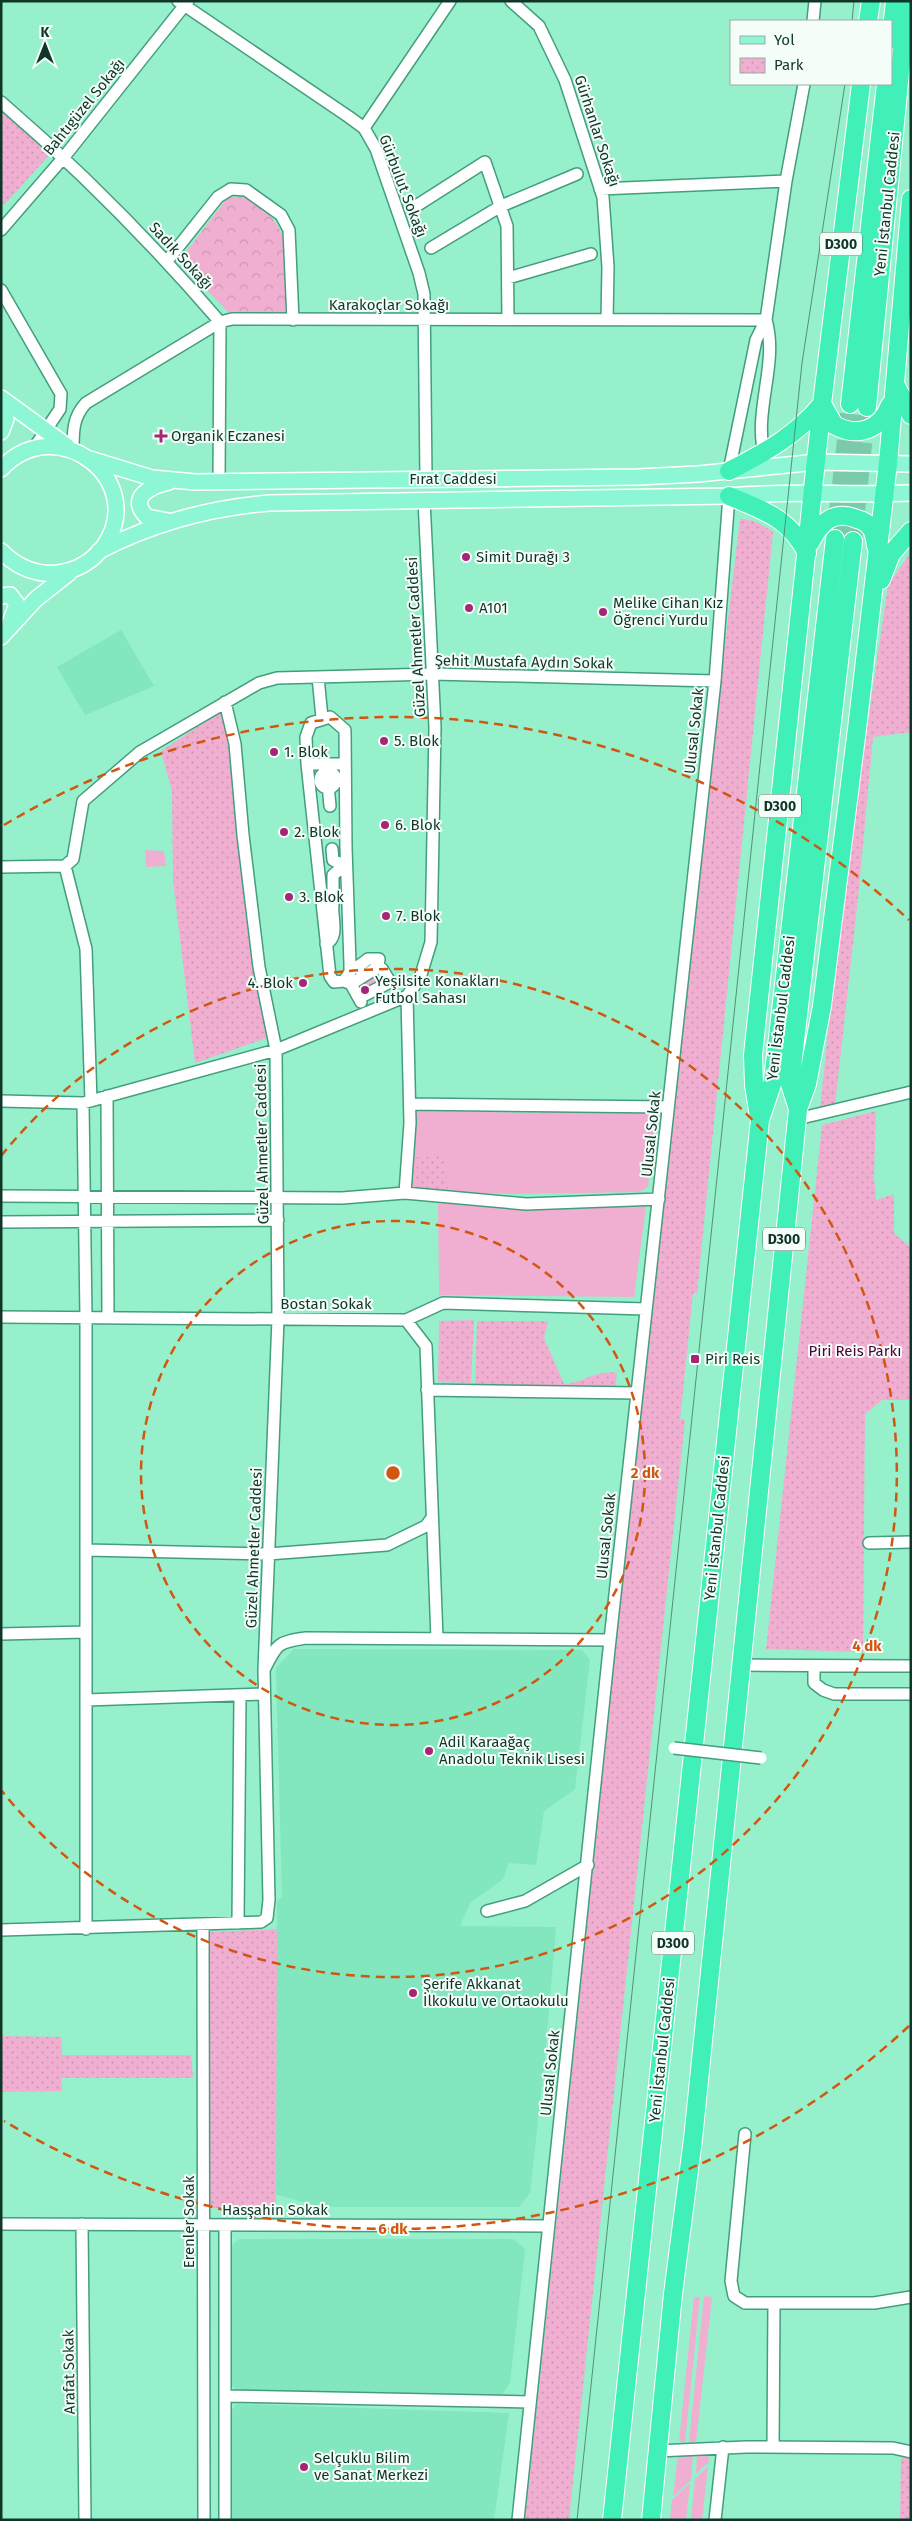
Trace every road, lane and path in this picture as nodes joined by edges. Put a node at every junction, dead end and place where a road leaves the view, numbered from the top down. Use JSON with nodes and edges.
{"nodes":[{"id":1,"x":450,"y":1,"type":"edge"},
{"id":2,"x":511,"y":1,"type":"edge"},
{"id":3,"x":816,"y":1,"type":"edge"},
{"id":4,"x":871,"y":1,"type":"edge"},
{"id":5,"x":895,"y":1,"type":"edge"},
{"id":6,"x":907,"y":1,"type":"edge"},
{"id":7,"x":184,"y":3,"type":"edge"},
{"id":8,"x":813,"y":20,"type":"edge"},
{"id":9,"x":868,"y":20,"type":"edge"},
{"id":10,"x":892,"y":30,"type":"edge"},
{"id":11,"x":804,"y":85,"type":"edge"},
{"id":12,"x":861,"y":85,"type":"edge"},
{"id":13,"x":886,"y":85,"type":"edge"},
{"id":14,"x":1,"y":102,"type":"edge"},
{"id":15,"x":364,"y":128,"type":"junction"},
{"id":16,"x":64,"y":157,"type":"junction"},
{"id":17,"x":577,"y":174,"type":"dead end"},
{"id":18,"x":786,"y":181,"type":"junction"},
{"id":19,"x":600,"y":188,"type":"junction"},
{"id":20,"x":911,"y":198,"type":"edge"},
{"id":21,"x":416,"y":206,"type":"dead end"},
{"id":22,"x":501,"y":206,"type":"junction"},
{"id":23,"x":4,"y":223,"type":"edge"},
{"id":24,"x":431,"y":248,"type":"dead end"},
{"id":25,"x":591,"y":254,"type":"dead end"},
{"id":26,"x":167,"y":261,"type":"junction"},
{"id":27,"x":508,"y":278,"type":"junction"},
{"id":28,"x":1,"y":290,"type":"edge"},
{"id":29,"x":607,"y":319,"type":"junction"},
{"id":30,"x":293,"y":320,"type":"junction"},
{"id":31,"x":426,"y":320,"type":"junction"},
{"id":32,"x":508,"y":320,"type":"junction"},
{"id":33,"x":766,"y":320,"type":"junction"},
{"id":34,"x":220,"y":322,"type":"junction"},
{"id":35,"x":894,"y":382,"type":"junction"},
{"id":36,"x":1,"y":398,"type":"edge"},
{"id":37,"x":892,"y":400,"type":"junction"},
{"id":38,"x":1,"y":403,"type":"edge"},
{"id":39,"x":822,"y":404,"type":"junction"},
{"id":40,"x":911,"y":415,"type":"edge"},
{"id":41,"x":44,"y":431,"type":"junction"},
{"id":42,"x":1,"y":432,"type":"edge"},
{"id":43,"x":34,"y":448,"type":"junction"},
{"id":44,"x":73,"y":450,"type":"junction"},
{"id":45,"x":90,"y":460,"type":"junction"},
{"id":46,"x":765,"y":460,"type":"junction"},
{"id":47,"x":817,"y":462,"type":"junction"},
{"id":48,"x":888,"y":463,"type":"junction"},
{"id":49,"x":911,"y":464,"type":"edge"},
{"id":50,"x":1,"y":468,"type":"edge"},
{"id":51,"x":729,"y":471,"type":"junction"},
{"id":52,"x":426,"y":479,"type":"junction"},
{"id":53,"x":173,"y":481,"type":"junction"},
{"id":54,"x":219,"y":481,"type":"junction"},
{"id":55,"x":813,"y":493,"type":"junction"},
{"id":56,"x":911,"y":493,"type":"edge"},
{"id":57,"x":884,"y":494,"type":"junction"},
{"id":58,"x":729,"y":496,"type":"junction"},
{"id":59,"x":424,"y":500,"type":"junction"},
{"id":60,"x":171,"y":521,"type":"junction"},
{"id":61,"x":911,"y":531,"type":"edge"},
{"id":62,"x":1,"y":551,"type":"edge"},
{"id":63,"x":100,"y":551,"type":"junction"},
{"id":64,"x":807,"y":551,"type":"junction"},
{"id":65,"x":878,"y":551,"type":"junction"},
{"id":66,"x":74,"y":569,"type":"junction"},
{"id":67,"x":1,"y":596,"type":"edge"},
{"id":68,"x":872,"y":606,"type":"junction"},
{"id":69,"x":5,"y":632,"type":"edge"},
{"id":70,"x":434,"y":674,"type":"junction"},
{"id":71,"x":318,"y":677,"type":"junction"},
{"id":72,"x":714,"y":681,"type":"junction"},
{"id":73,"x":226,"y":702,"type":"junction"},
{"id":74,"x":322,"y":718,"type":"junction"},
{"id":75,"x":306,"y":764,"type":"junction"},
{"id":76,"x":345,"y":764,"type":"junction"},
{"id":77,"x":326,"y":768,"type":"junction"},
{"id":78,"x":310,"y":806,"type":"junction"},
{"id":79,"x":330,"y":806,"type":"junction"},
{"id":80,"x":346,"y":806,"type":"junction"},
{"id":81,"x":346,"y":848,"type":"junction"},
{"id":82,"x":316,"y":849,"type":"junction"},
{"id":83,"x":332,"y":854,"type":"junction"},
{"id":84,"x":65,"y":866,"type":"junction"},
{"id":85,"x":1,"y":867,"type":"edge"},
{"id":86,"x":334,"y":899,"type":"junction"},
{"id":87,"x":334,"y":924,"type":"junction"},
{"id":88,"x":348,"y":929,"type":"junction"},
{"id":89,"x":326,"y":944,"type":"junction"},
{"id":90,"x":350,"y":964,"type":"junction"},
{"id":91,"x":378,"y":968,"type":"junction"},
{"id":92,"x":348,"y":982,"type":"junction"},
{"id":93,"x":407,"y":996,"type":"junction"},
{"id":94,"x":276,"y":1050,"type":"junction"},
{"id":95,"x":911,"y":1092,"type":"edge"},
{"id":96,"x":108,"y":1096,"type":"junction"},
{"id":97,"x":1,"y":1101,"type":"edge"},
{"id":98,"x":87,"y":1102,"type":"junction"},
{"id":99,"x":410,"y":1104,"type":"junction"},
{"id":100,"x":668,"y":1107,"type":"junction"},
{"id":101,"x":797,"y":1114,"type":"junction"},
{"id":102,"x":760,"y":1120,"type":"junction"},
{"id":103,"x":406,"y":1193,"type":"junction"},
{"id":104,"x":1,"y":1196,"type":"edge"},
{"id":105,"x":84,"y":1196,"type":"junction"},
{"id":106,"x":108,"y":1196,"type":"junction"},
{"id":107,"x":278,"y":1196,"type":"junction"},
{"id":108,"x":660,"y":1199,"type":"junction"},
{"id":109,"x":278,"y":1220,"type":"junction"},
{"id":110,"x":84,"y":1221,"type":"junction"},
{"id":111,"x":108,"y":1221,"type":"junction"},
{"id":112,"x":1,"y":1222,"type":"edge"},
{"id":113,"x":646,"y":1309,"type":"junction"},
{"id":114,"x":1,"y":1317,"type":"edge"},
{"id":115,"x":86,"y":1318,"type":"junction"},
{"id":116,"x":108,"y":1318,"type":"junction"},
{"id":117,"x":278,"y":1319,"type":"junction"},
{"id":118,"x":406,"y":1320,"type":"junction"},
{"id":119,"x":427,"y":1390,"type":"junction"},
{"id":120,"x":637,"y":1392,"type":"junction"},
{"id":121,"x":432,"y":1519,"type":"junction"},
{"id":122,"x":869,"y":1542,"type":"dead end"},
{"id":123,"x":911,"y":1542,"type":"edge"},
{"id":124,"x":86,"y":1550,"type":"junction"},
{"id":125,"x":268,"y":1554,"type":"junction"},
{"id":126,"x":86,"y":1632,"type":"junction"},
{"id":127,"x":1,"y":1634,"type":"edge"},
{"id":128,"x":437,"y":1639,"type":"junction"},
{"id":129,"x":610,"y":1640,"type":"junction"},
{"id":130,"x":740,"y":1665,"type":"junction"},
{"id":131,"x":814,"y":1666,"type":"junction"},
{"id":132,"x":911,"y":1666,"type":"edge"},
{"id":133,"x":264,"y":1670,"type":"junction"},
{"id":134,"x":264,"y":1694,"type":"junction"},
{"id":135,"x":911,"y":1694,"type":"edge"},
{"id":136,"x":240,"y":1695,"type":"junction"},
{"id":137,"x":86,"y":1700,"type":"junction"},
{"id":138,"x":674,"y":1748,"type":"dead end"},
{"id":139,"x":761,"y":1758,"type":"dead end"},
{"id":140,"x":588,"y":1865,"type":"junction"},
{"id":141,"x":487,"y":1911,"type":"dead end"},
{"id":142,"x":238,"y":1922,"type":"junction"},
{"id":143,"x":203,"y":1925,"type":"junction"},
{"id":144,"x":86,"y":1929,"type":"junction"},
{"id":145,"x":1,"y":1930,"type":"edge"},
{"id":146,"x":745,"y":2134,"type":"dead end"},
{"id":147,"x":1,"y":2224,"type":"edge"},
{"id":148,"x":82,"y":2224,"type":"junction"},
{"id":149,"x":204,"y":2225,"type":"junction"},
{"id":150,"x":225,"y":2225,"type":"junction"},
{"id":151,"x":548,"y":2226,"type":"junction"},
{"id":152,"x":911,"y":2297,"type":"edge"},
{"id":153,"x":774,"y":2303,"type":"junction"},
{"id":154,"x":225,"y":2396,"type":"junction"},
{"id":155,"x":530,"y":2402,"type":"junction"},
{"id":156,"x":722,"y":2447,"type":"junction"},
{"id":157,"x":773,"y":2447,"type":"junction"},
{"id":158,"x":657,"y":2451,"type":"junction"},
{"id":159,"x":911,"y":2452,"type":"edge"},
{"id":160,"x":85,"y":2520,"type":"edge"},
{"id":161,"x":204,"y":2520,"type":"edge"},
{"id":162,"x":225,"y":2520,"type":"edge"},
{"id":163,"x":518,"y":2520,"type":"edge"},
{"id":164,"x":612,"y":2520,"type":"edge"},
{"id":165,"x":651,"y":2520,"type":"edge"},
{"id":166,"x":715,"y":2520,"type":"edge"}],
"edges":[{"from":1,"to":15,"type":"street"},
{"from":2,"to":19,"type":"street","name":"Gürhanlar Sokağı"},
{"from":3,"to":8,"type":"street"},
{"from":4,"to":9,"type":"highway"},
{"from":5,"to":10,"type":"highway"},
{"from":6,"to":13,"type":"highway","name":"Yeni İstanbul Caddesi","number":"D300"},
{"from":7,"to":15,"type":"street","name":"Gürbulut Sokağı"},
{"from":7,"to":16,"type":"street","name":"Bahtıgüzel Sokağı"},
{"from":11,"to":18,"type":"street"},
{"from":12,"to":39,"type":"highway","number":"D300"},
{"from":14,"to":16,"type":"street","name":"Sadık Sokağı"},
{"from":15,"to":31,"type":"street","name":"Gürbulut Sokağı"},
{"from":16,"to":23,"type":"street","name":"Bahtıgüzel Sokağı"},
{"from":16,"to":26,"type":"street","name":"Sadık Sokağı"},
{"from":17,"to":22,"type":"street"},
{"from":18,"to":19,"type":"street"},
{"from":18,"to":33,"type":"street"},
{"from":19,"to":29,"type":"street","name":"Gürhanlar Sokağı"},
{"from":20,"to":35,"type":"highway","number":"D300"},
{"from":21,"to":22,"type":"street"},
{"from":22,"to":24,"type":"street"},
{"from":22,"to":27,"type":"street"},
{"from":25,"to":27,"type":"street"},
{"from":26,"to":30,"type":"street"},
{"from":26,"to":34,"type":"street","name":"Sadık Sokağı"},
{"from":27,"to":32,"type":"street"},
{"from":28,"to":41,"type":"street"},
{"from":29,"to":32,"type":"street","name":"Karakoçlar Sokağı"},
{"from":29,"to":33,"type":"street","name":"Karakoçlar Sokağı"},
{"from":30,"to":31,"type":"street","name":"Karakoçlar Sokağı"},
{"from":30,"to":34,"type":"street","name":"Karakoçlar Sokağı"},
{"from":31,"to":32,"type":"street","name":"Karakoçlar Sokağı"},
{"from":31,"to":52,"type":"street","name":"Gürbulut Sokağı"},
{"from":33,"to":46,"type":"street"},
{"from":33,"to":51,"type":"street"},
{"from":34,"to":44,"type":"street","name":"Karakoçlar Sokağı"},
{"from":34,"to":54,"type":"street"},
{"from":35,"to":37,"type":"highway","number":"D300"},
{"from":35,"to":40,"type":"highway"},
{"from":36,"to":41,"type":"main road"},
{"from":37,"to":39,"type":"highway"},
{"from":37,"to":48,"type":"highway","number":"D300"},
{"from":38,"to":42,"type":"main road"},
{"from":39,"to":46,"type":"highway"},
{"from":39,"to":47,"type":"highway","number":"D300"},
{"from":41,"to":43,"type":"street"},
{"from":41,"to":44,"type":"main road"},
{"from":43,"to":44,"type":"main road"},
{"from":43,"to":50,"type":"main road"},
{"from":44,"to":45,"type":"main road"},
{"from":45,"to":53,"type":"main road","name":"Fırat Caddesi"},
{"from":45,"to":63,"type":"main road"},
{"from":46,"to":47,"type":"main road"},
{"from":46,"to":51,"type":"highway"},
{"from":47,"to":48,"type":"main road"},
{"from":47,"to":55,"type":"highway","number":"D300"},
{"from":48,"to":49,"type":"main road"},
{"from":48,"to":57,"type":"highway","number":"D300"},
{"from":51,"to":52,"type":"main road","name":"Fırat Caddesi"},
{"from":52,"to":54,"type":"main road","name":"Fırat Caddesi"},
{"from":53,"to":54,"type":"main road","name":"Fırat Caddesi"},
{"from":53,"to":60,"type":"main road"},
{"from":55,"to":57,"type":"main road","name":"Fırat Caddesi"},
{"from":55,"to":58,"type":"main road","name":"Fırat Caddesi"},
{"from":55,"to":64,"type":"highway","number":"D300"},
{"from":56,"to":57,"type":"main road","name":"Fırat Caddesi"},
{"from":57,"to":65,"type":"highway","number":"D300"},
{"from":58,"to":59,"type":"main road","name":"Fırat Caddesi"},
{"from":58,"to":64,"type":"highway"},
{"from":58,"to":72,"type":"street","name":"Ulusal Sokak"},
{"from":59,"to":60,"type":"main road","name":"Fırat Caddesi"},
{"from":59,"to":70,"type":"street","name":"Güzel Ahmetler Caddesi"},
{"from":60,"to":63,"type":"main road","name":"Fırat Caddesi"},
{"from":61,"to":68,"type":"highway"},
{"from":62,"to":66,"type":"main road"},
{"from":63,"to":66,"type":"main road","name":"Fırat Caddesi"},
{"from":64,"to":65,"type":"highway"},
{"from":64,"to":102,"type":"highway","number":"D300"},
{"from":65,"to":68,"type":"highway","number":"D300"},
{"from":66,"to":69,"type":"main road","name":"Fırat Caddesi"},
{"from":67,"to":69,"type":"main road"},
{"from":68,"to":101,"type":"highway","number":"D300"},
{"from":70,"to":71,"type":"street","name":"Şehit Mustafa Aydın Sokak"},
{"from":70,"to":72,"type":"street","name":"Şehit Mustafa Aydın Sokak"},
{"from":70,"to":93,"type":"street","name":"Güzel Ahmetler Caddesi"},
{"from":71,"to":73,"type":"street","name":"Şehit Mustafa Aydın Sokak"},
{"from":71,"to":74,"type":"street"},
{"from":72,"to":100,"type":"street","name":"Ulusal Sokak"},
{"from":73,"to":84,"type":"street","name":"Şehit Mustafa Aydın Sokak"},
{"from":73,"to":94,"type":"street"},
{"from":74,"to":75,"type":"street"},
{"from":74,"to":76,"type":"street"},
{"from":75,"to":77,"type":"street"},
{"from":75,"to":78,"type":"street"},
{"from":76,"to":77,"type":"street"},
{"from":76,"to":80,"type":"street"},
{"from":77,"to":79,"type":"street"},
{"from":78,"to":79,"type":"street"},
{"from":78,"to":82,"type":"street"},
{"from":79,"to":80,"type":"street"},
{"from":80,"to":81,"type":"street"},
{"from":81,"to":83,"type":"street"},
{"from":81,"to":86,"type":"street"},
{"from":82,"to":83,"type":"street"},
{"from":82,"to":86,"type":"street"},
{"from":83,"to":86,"type":"street"},
{"from":84,"to":85,"type":"street"},
{"from":84,"to":98,"type":"street"},
{"from":86,"to":87,"type":"street"},
{"from":86,"to":88,"type":"street"},
{"from":86,"to":89,"type":"street"},
{"from":87,"to":88,"type":"street"},
{"from":87,"to":89,"type":"street"},
{"from":88,"to":90,"type":"street"},
{"from":89,"to":92,"type":"street"},
{"from":90,"to":91,"type":"street"},
{"from":90,"to":92,"type":"street"},
{"from":91,"to":92,"type":"street"},
{"from":91,"to":92,"type":"street"},
{"from":93,"to":94,"type":"street","name":"Güzel Ahmetler Caddesi"},
{"from":93,"to":99,"type":"street"},
{"from":94,"to":96,"type":"street"},
{"from":94,"to":107,"type":"street","name":"Güzel Ahmetler Caddesi"},
{"from":95,"to":101,"type":"street"},
{"from":96,"to":98,"type":"street"},
{"from":96,"to":106,"type":"street"},
{"from":97,"to":98,"type":"street"},
{"from":98,"to":105,"type":"street"},
{"from":99,"to":100,"type":"street"},
{"from":99,"to":103,"type":"street"},
{"from":100,"to":108,"type":"street","name":"Ulusal Sokak"},
{"from":101,"to":102,"type":"highway","name":"Yeni İstanbul Caddesi","number":"D300"},
{"from":101,"to":130,"type":"highway","name":"Yeni İstanbul Caddesi","number":"D300"},
{"from":102,"to":164,"type":"highway","name":"Yeni İstanbul Caddesi","number":"D300"},
{"from":103,"to":107,"type":"street"},
{"from":103,"to":108,"type":"street"},
{"from":104,"to":105,"type":"street"},
{"from":105,"to":106,"type":"street"},
{"from":105,"to":110,"type":"street"},
{"from":106,"to":107,"type":"street"},
{"from":106,"to":111,"type":"street"},
{"from":107,"to":109,"type":"street","name":"Güzel Ahmetler Caddesi"},
{"from":108,"to":113,"type":"street","name":"Ulusal Sokak"},
{"from":109,"to":111,"type":"street"},
{"from":109,"to":117,"type":"street","name":"Güzel Ahmetler Caddesi"},
{"from":110,"to":111,"type":"street"},
{"from":110,"to":112,"type":"street"},
{"from":110,"to":115,"type":"street"},
{"from":111,"to":116,"type":"street"},
{"from":113,"to":118,"type":"street","name":"Bostan Sokak"},
{"from":113,"to":120,"type":"street","name":"Ulusal Sokak"},
{"from":114,"to":115,"type":"street","name":"Bostan Sokak"},
{"from":115,"to":116,"type":"street","name":"Bostan Sokak"},
{"from":115,"to":124,"type":"street"},
{"from":116,"to":117,"type":"street","name":"Bostan Sokak"},
{"from":117,"to":118,"type":"street","name":"Bostan Sokak"},
{"from":117,"to":125,"type":"street","name":"Güzel Ahmetler Caddesi"},
{"from":118,"to":119,"type":"street"},
{"from":119,"to":120,"type":"street"},
{"from":119,"to":121,"type":"street"},
{"from":120,"to":129,"type":"street","name":"Ulusal Sokak"},
{"from":121,"to":125,"type":"street"},
{"from":121,"to":128,"type":"street"},
{"from":122,"to":123,"type":"street"},
{"from":124,"to":125,"type":"street"},
{"from":124,"to":126,"type":"street"},
{"from":125,"to":133,"type":"street","name":"Güzel Ahmetler Caddesi"},
{"from":126,"to":127,"type":"street"},
{"from":126,"to":137,"type":"street"},
{"from":128,"to":129,"type":"street"},
{"from":128,"to":133,"type":"street"},
{"from":129,"to":140,"type":"street","name":"Ulusal Sokak"},
{"from":130,"to":131,"type":"street"},
{"from":130,"to":158,"type":"highway","name":"Yeni İstanbul Caddesi","number":"D300"},
{"from":131,"to":132,"type":"street"},
{"from":131,"to":135,"type":"street"},
{"from":133,"to":134,"type":"street","name":"Güzel Ahmetler Caddesi"},
{"from":134,"to":136,"type":"street"},
{"from":134,"to":142,"type":"street","name":"Güzel Ahmetler Caddesi"},
{"from":136,"to":137,"type":"street"},
{"from":136,"to":142,"type":"street"},
{"from":137,"to":144,"type":"street"},
{"from":138,"to":139,"type":"street","bridge":true},
{"from":140,"to":141,"type":"street"},
{"from":140,"to":151,"type":"street","name":"Ulusal Sokak"},
{"from":142,"to":143,"type":"street"},
{"from":143,"to":144,"type":"street"},
{"from":143,"to":149,"type":"street","name":"Erenler Sokak"},
{"from":144,"to":145,"type":"street"},
{"from":146,"to":153,"type":"street"},
{"from":147,"to":148,"type":"street","name":"Hasşahin Sokak"},
{"from":148,"to":149,"type":"street","name":"Hasşahin Sokak"},
{"from":148,"to":160,"type":"street","name":"Arafat Sokak"},
{"from":149,"to":150,"type":"street","name":"Hasşahin Sokak"},
{"from":149,"to":161,"type":"street","name":"Erenler Sokak"},
{"from":150,"to":151,"type":"street","name":"Hasşahin Sokak"},
{"from":150,"to":154,"type":"street"},
{"from":151,"to":155,"type":"street","name":"Ulusal Sokak"},
{"from":152,"to":153,"type":"street"},
{"from":153,"to":157,"type":"street"},
{"from":154,"to":155,"type":"street"},
{"from":154,"to":162,"type":"street"},
{"from":155,"to":163,"type":"street","name":"Ulusal Sokak"},
{"from":156,"to":157,"type":"street"},
{"from":156,"to":158,"type":"street"},
{"from":156,"to":166,"type":"street"},
{"from":157,"to":159,"type":"street"},
{"from":158,"to":165,"type":"highway","name":"Yeni İstanbul Caddesi","number":"D300"}]}
